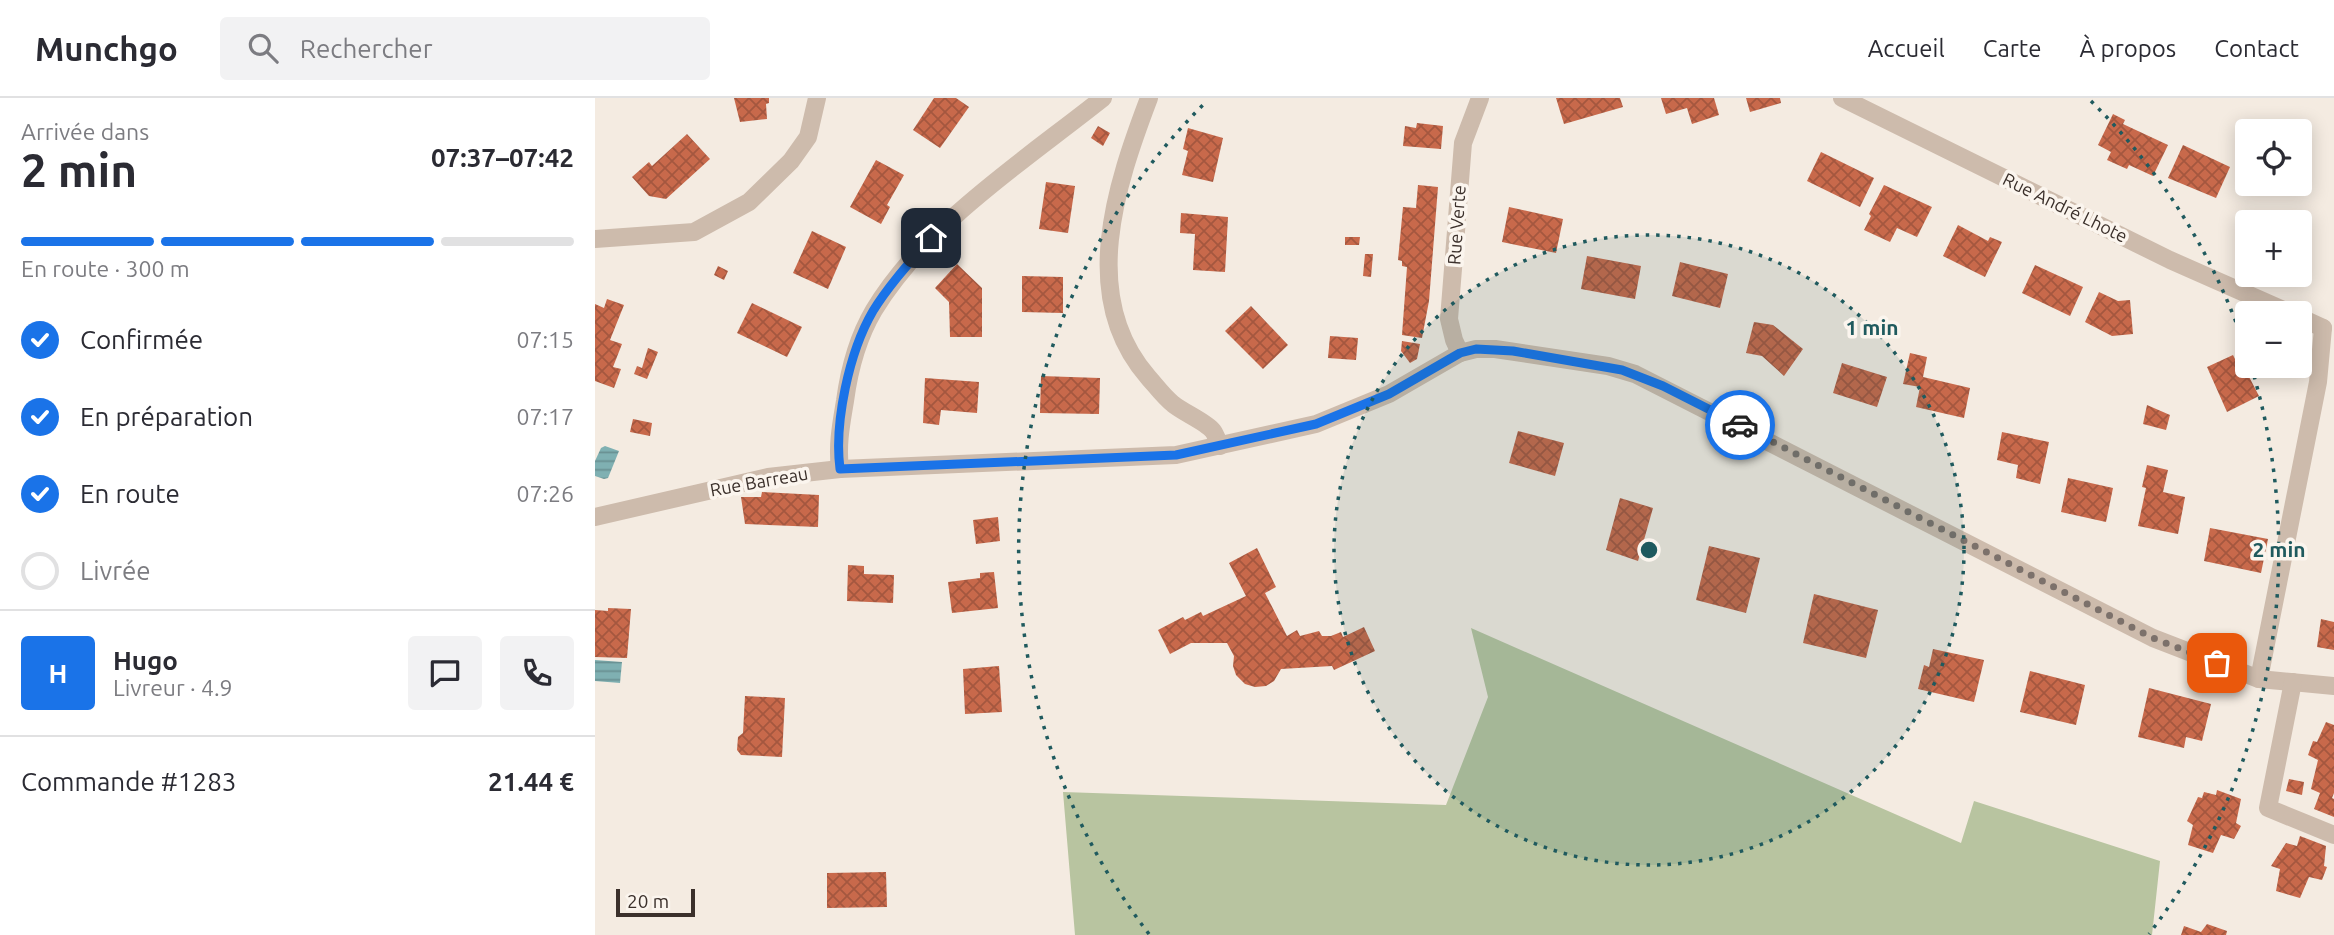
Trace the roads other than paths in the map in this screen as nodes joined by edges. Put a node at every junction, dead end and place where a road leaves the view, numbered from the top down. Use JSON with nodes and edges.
{"nodes":[{"id":1,"x":817,"y":98,"type":"edge"},
{"id":2,"x":1103,"y":98,"type":"edge"},
{"id":3,"x":1149,"y":98,"type":"edge"},
{"id":4,"x":1480,"y":98,"type":"edge"},
{"id":5,"x":1842,"y":98,"type":"edge"},
{"id":6,"x":595,"y":239,"type":"edge"},
{"id":7,"x":2263,"y":301,"type":"edge"},
{"id":8,"x":2312,"y":321,"type":"edge"},
{"id":9,"x":2329,"y":326,"type":"edge"},
{"id":10,"x":1460,"y":353,"type":"junction"},
{"id":11,"x":1220,"y":446,"type":"junction"},
{"id":12,"x":840,"y":469,"type":"junction"},
{"id":13,"x":595,"y":517,"type":"edge"},
{"id":14,"x":2259,"y":679,"type":"junction"},
{"id":15,"x":2293,"y":682,"type":"junction"},
{"id":16,"x":2334,"y":686,"type":"edge"},
{"id":17,"x":2334,"y":835,"type":"edge"}],
"edges":[{"from":1,"to":6,"type":"street"},
{"from":2,"to":12,"type":"street"},
{"from":3,"to":11,"type":"street"},
{"from":4,"to":10,"type":"street","name":"Rue Verte"},
{"from":5,"to":7,"type":"street","name":"Rue André Lhote"},
{"from":8,"to":9,"type":"street"},
{"from":9,"to":14,"type":"street"},
{"from":10,"to":11,"type":"street","name":"Rue Barreau"},
{"from":10,"to":14,"type":"street","name":"Rue Barreau"},
{"from":11,"to":12,"type":"street","name":"Rue Barreau"},
{"from":12,"to":13,"type":"street","name":"Rue Barreau"},
{"from":14,"to":15,"type":"street","name":"Rue Barreau"},
{"from":15,"to":16,"type":"street","name":"Rue Barreau"},
{"from":15,"to":17,"type":"street"}]}
